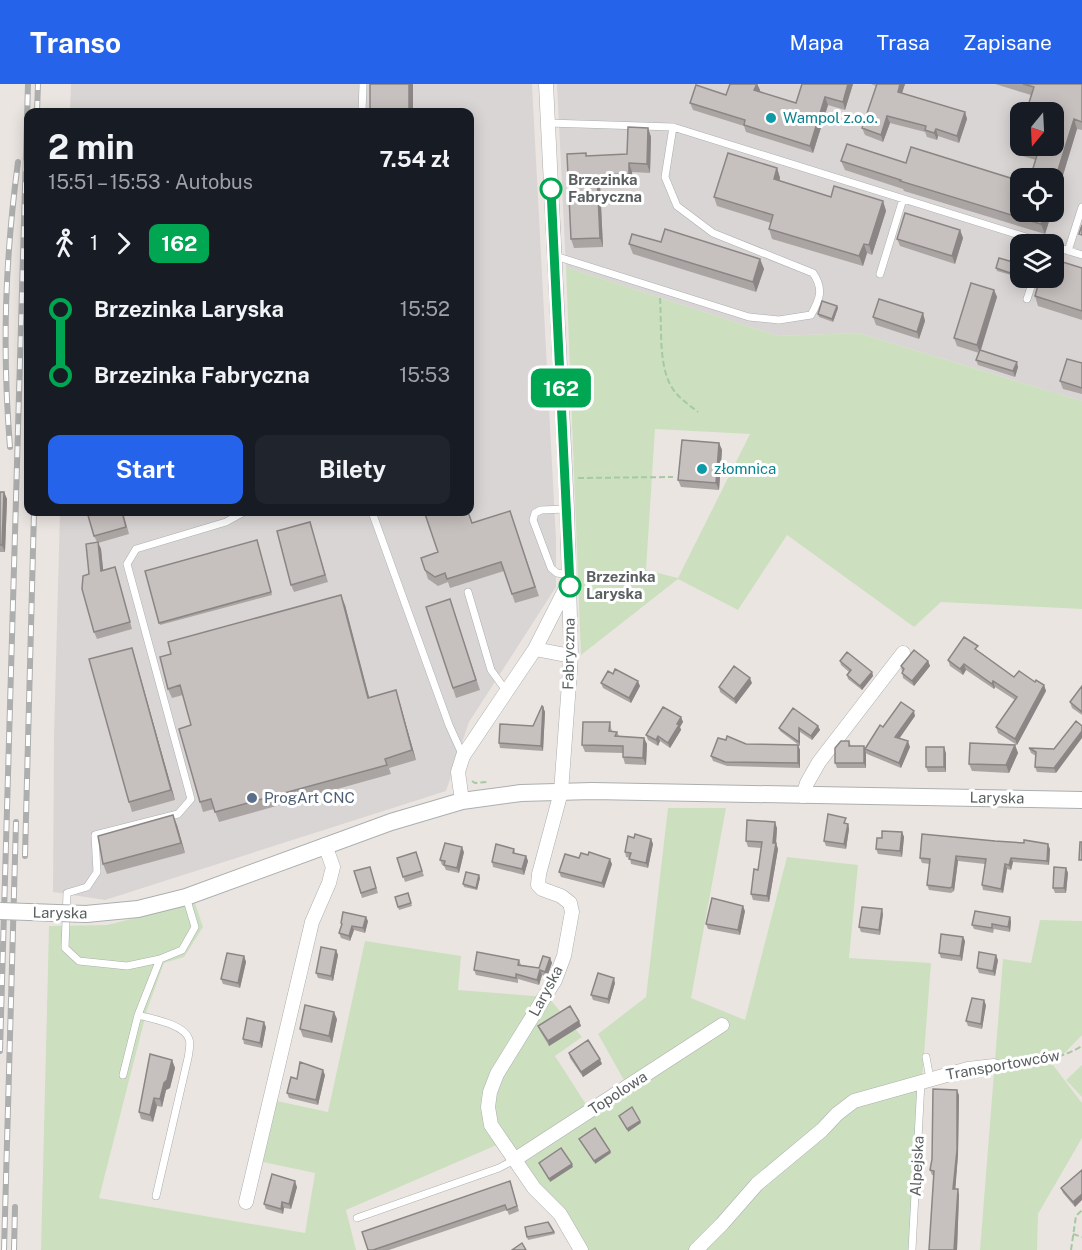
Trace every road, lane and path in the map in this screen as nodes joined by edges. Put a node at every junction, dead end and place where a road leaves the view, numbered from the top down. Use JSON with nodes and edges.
{"nodes":[{"id":1,"x":363,"y":84,"type":"edge"},
{"id":2,"x":546,"y":84,"type":"edge"},
{"id":3,"x":362,"y":108,"type":"edge"},
{"id":4,"x":548,"y":123,"type":"junction"},
{"id":5,"x":673,"y":127,"type":"junction"},
{"id":6,"x":903,"y":199,"type":"junction"},
{"id":7,"x":1082,"y":207,"type":"edge"},
{"id":8,"x":1014,"y":234,"type":"edge"},
{"id":9,"x":1064,"y":250,"type":"edge"},
{"id":10,"x":1068,"y":251,"type":"junction"},
{"id":11,"x":1082,"y":255,"type":"edge"},
{"id":12,"x":555,"y":256,"type":"junction"},
{"id":13,"x":880,"y":274,"type":"dead end"},
{"id":14,"x":1031,"y":288,"type":"edge"},
{"id":15,"x":660,"y":289,"type":"junction"},
{"id":16,"x":1027,"y":299,"type":"dead end"},
{"id":17,"x":698,"y":412,"type":"dead end"},
{"id":18,"x":673,"y":477,"type":"dead end"},
{"id":19,"x":566,"y":478,"type":"junction"},
{"id":20,"x":567,"y":509,"type":"junction"},
{"id":21,"x":237,"y":516,"type":"edge"},
{"id":22,"x":373,"y":516,"type":"edge"},
{"id":23,"x":570,"y":578,"type":"junction"},
{"id":24,"x":468,"y":592,"type":"dead end"},
{"id":25,"x":535,"y":649,"type":"junction"},
{"id":26,"x":903,"y":653,"type":"dead end"},
{"id":27,"x":571,"y":656,"type":"junction"},
{"id":28,"x":507,"y":692,"type":"junction"},
{"id":29,"x":463,"y":756,"type":"junction"},
{"id":30,"x":561,"y":792,"type":"junction"},
{"id":31,"x":803,"y":796,"type":"junction"},
{"id":32,"x":1082,"y":800,"type":"edge"},
{"id":33,"x":462,"y":801,"type":"junction"},
{"id":34,"x":326,"y":845,"type":"junction"},
{"id":35,"x":186,"y":897,"type":"junction"},
{"id":36,"x":0,"y":911,"type":"edge"},
{"id":37,"x":160,"y":959,"type":"junction"},
{"id":38,"x":138,"y":1015,"type":"junction"},
{"id":39,"x":722,"y":1025,"type":"dead end"},
{"id":40,"x":1082,"y":1046,"type":"edge"},
{"id":41,"x":926,"y":1057,"type":"dead end"},
{"id":42,"x":994,"y":1066,"type":"joint"},
{"id":43,"x":123,"y":1075,"type":"dead end"},
{"id":44,"x":926,"y":1081,"type":"junction"},
{"id":45,"x":514,"y":1160,"type":"junction"},
{"id":46,"x":156,"y":1196,"type":"dead end"},
{"id":47,"x":246,"y":1202,"type":"dead end"},
{"id":48,"x":1082,"y":1210,"type":"edge"},
{"id":49,"x":357,"y":1218,"type":"dead end"},
{"id":50,"x":1073,"y":1234,"type":"junction"},
{"id":51,"x":1082,"y":1237,"type":"edge"},
{"id":52,"x":581,"y":1250,"type":"edge"},
{"id":53,"x":696,"y":1250,"type":"edge"},
{"id":54,"x":912,"y":1250,"type":"edge"},
{"id":55,"x":1071,"y":1250,"type":"edge"}],
"edges":[{"from":1,"to":3,"type":"lane"},
{"from":2,"to":4,"type":"street","name":"Fabryczna"},
{"from":4,"to":5,"type":"lane"},
{"from":4,"to":12,"type":"street","name":"Fabryczna"},
{"from":5,"to":6,"type":"lane"},
{"from":5,"to":15,"type":"lane"},
{"from":6,"to":8,"type":"lane"},
{"from":6,"to":13,"type":"lane"},
{"from":7,"to":10,"type":"lane"},
{"from":9,"to":10,"type":"lane"},
{"from":10,"to":11,"type":"lane"},
{"from":12,"to":15,"type":"lane"},
{"from":12,"to":19,"type":"street","name":"Fabryczna"},
{"from":14,"to":16,"type":"lane"},
{"from":15,"to":17,"type":"path"},
{"from":18,"to":19,"type":"path"},
{"from":19,"to":20,"type":"street","name":"Fabryczna"},
{"from":20,"to":23,"type":"street","name":"Fabryczna"},
{"from":20,"to":23,"type":"lane"},
{"from":21,"to":37,"type":"lane"},
{"from":22,"to":29,"type":"lane"},
{"from":23,"to":25,"type":"street"},
{"from":23,"to":27,"type":"street","name":"Fabryczna"},
{"from":24,"to":28,"type":"lane"},
{"from":25,"to":27,"type":"street"},
{"from":25,"to":28,"type":"street"},
{"from":26,"to":31,"type":"street"},
{"from":27,"to":30,"type":"street","name":"Fabryczna"},
{"from":28,"to":29,"type":"street"},
{"from":29,"to":33,"type":"street"},
{"from":30,"to":31,"type":"street","name":"Laryska"},
{"from":30,"to":33,"type":"street","name":"Laryska"},
{"from":30,"to":45,"type":"street","name":"Laryska"},
{"from":31,"to":32,"type":"street","name":"Laryska"},
{"from":33,"to":34,"type":"street","name":"Laryska"},
{"from":34,"to":35,"type":"street","name":"Laryska"},
{"from":34,"to":47,"type":"street"},
{"from":35,"to":36,"type":"street","name":"Laryska","bridge":true},
{"from":35,"to":37,"type":"lane"},
{"from":37,"to":38,"type":"lane"},
{"from":38,"to":43,"type":"lane"},
{"from":38,"to":46,"type":"lane"},
{"from":39,"to":45,"type":"street","name":"Topolowa"},
{"from":40,"to":42,"type":"path","name":"Transportowców"},
{"from":41,"to":44,"type":"lane","name":"Alpejska"},
{"from":42,"to":44,"type":"street","name":"Transportowców"},
{"from":44,"to":53,"type":"street","name":"Transportowców"},
{"from":44,"to":54,"type":"lane","name":"Alpejska"},
{"from":45,"to":49,"type":"lane","name":"Topolowa"},
{"from":45,"to":52,"type":"street"},
{"from":48,"to":50,"type":"path"},
{"from":50,"to":51,"type":"path"},
{"from":50,"to":55,"type":"path"}]}
